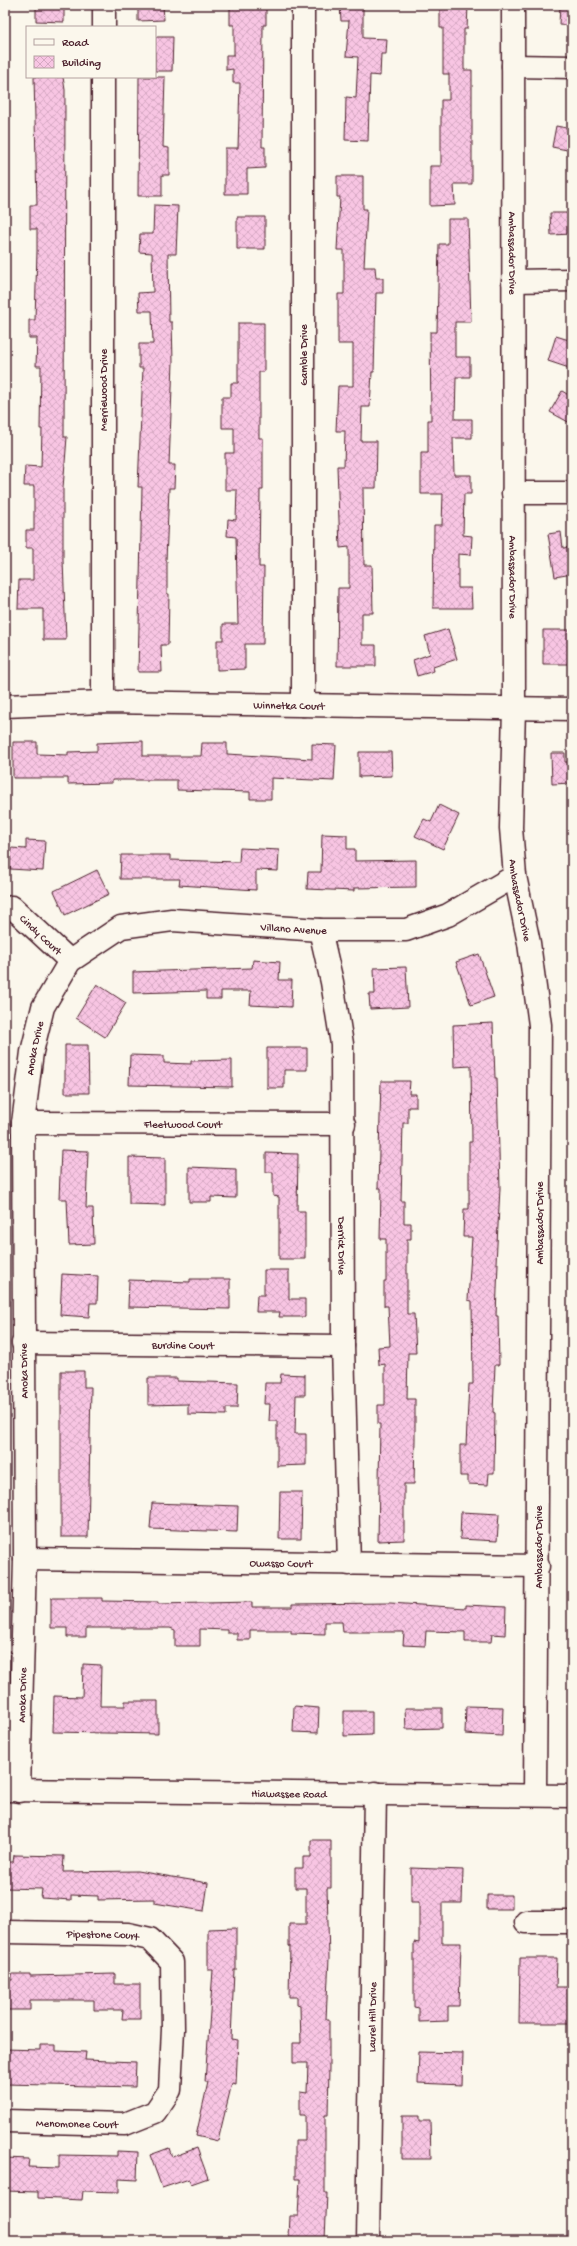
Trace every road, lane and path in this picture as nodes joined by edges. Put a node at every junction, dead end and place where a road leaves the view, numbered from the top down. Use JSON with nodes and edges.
{"nodes":[{"id":1,"x":104,"y":5,"type":"edge"},
{"id":2,"x":303,"y":5,"type":"edge"},
{"id":3,"x":513,"y":5,"type":"edge"},
{"id":4,"x":104,"y":26,"type":"edge"},
{"id":5,"x":513,"y":66,"type":"junction"},
{"id":6,"x":572,"y":67,"type":"edge"},
{"id":7,"x":104,"y":78,"type":"edge"},
{"id":8,"x":572,"y":280,"type":"edge"},
{"id":9,"x":513,"y":281,"type":"junction"},
{"id":10,"x":513,"y":493,"type":"junction"},
{"id":11,"x":572,"y":493,"type":"edge"},
{"id":12,"x":103,"y":702,"type":"junction"},
{"id":13,"x":303,"y":705,"type":"junction"},
{"id":14,"x":5,"y":706,"type":"edge"},
{"id":15,"x":514,"y":708,"type":"junction"},
{"id":16,"x":572,"y":708,"type":"edge"},
{"id":17,"x":516,"y":876,"type":"junction"},
{"id":18,"x":12,"y":907,"type":"dead end"},
{"id":19,"x":320,"y":930,"type":"junction"},
{"id":20,"x":70,"y":961,"type":"junction"},
{"id":21,"x":23,"y":1123,"type":"junction"},
{"id":22,"x":344,"y":1124,"type":"junction"},
{"id":23,"x":22,"y":1343,"type":"junction"},
{"id":24,"x":343,"y":1346,"type":"junction"},
{"id":25,"x":25,"y":1559,"type":"junction"},
{"id":26,"x":349,"y":1564,"type":"junction"},
{"id":27,"x":538,"y":1566,"type":"junction"},
{"id":28,"x":12,"y":1791,"type":"edge"},
{"id":29,"x":375,"y":1793,"type":"junction"},
{"id":30,"x":535,"y":1795,"type":"junction"},
{"id":31,"x":572,"y":1796,"type":"edge"},
{"id":32,"x":526,"y":1922,"type":"dead end"},
{"id":33,"x":572,"y":1922,"type":"edge"},
{"id":34,"x":5,"y":1932,"type":"edge"},
{"id":35,"x":173,"y":2029,"type":"joint"},
{"id":36,"x":5,"y":2122,"type":"edge"},
{"id":37,"x":368,"y":2241,"type":"edge"}],
"edges":[{"from":1,"to":4,"type":"street"},
{"from":2,"to":13,"type":"street","name":"Gamble Drive"},
{"from":3,"to":5,"type":"street","name":"Ambassador Drive"},
{"from":5,"to":6,"type":"street"},
{"from":5,"to":9,"type":"street","name":"Ambassador Drive"},
{"from":7,"to":12,"type":"street","name":"Merriewood Drive"},
{"from":8,"to":9,"type":"street"},
{"from":9,"to":10,"type":"street","name":"Ambassador Drive"},
{"from":10,"to":11,"type":"street"},
{"from":10,"to":15,"type":"street","name":"Ambassador Drive"},
{"from":12,"to":13,"type":"street","name":"Winnetka Court"},
{"from":12,"to":14,"type":"street","name":"Winnetka Court"},
{"from":13,"to":15,"type":"street","name":"Winnetka Court"},
{"from":15,"to":16,"type":"street","name":"Winnetka Court"},
{"from":15,"to":17,"type":"street","name":"Ambassador Drive"},
{"from":17,"to":19,"type":"street","name":"Villano Avenue"},
{"from":17,"to":27,"type":"street","name":"Ambassador Drive"},
{"from":18,"to":20,"type":"street","name":"Cindy Court"},
{"from":19,"to":20,"type":"street","name":"Villano Avenue"},
{"from":19,"to":22,"type":"street","name":"Derrick Drive"},
{"from":20,"to":21,"type":"street","name":"Anoka Drive"},
{"from":21,"to":22,"type":"street","name":"Fleetwood Court"},
{"from":21,"to":23,"type":"street","name":"Anoka Drive"},
{"from":22,"to":24,"type":"street","name":"Derrick Drive"},
{"from":23,"to":24,"type":"street","name":"Burdine Court"},
{"from":23,"to":25,"type":"street","name":"Anoka Drive"},
{"from":24,"to":26,"type":"street","name":"Derrick Drive"},
{"from":25,"to":26,"type":"street","name":"Owasso Court"},
{"from":25,"to":28,"type":"street","name":"Anoka Drive"},
{"from":26,"to":27,"type":"street","name":"Owasso Court"},
{"from":27,"to":30,"type":"street","name":"Ambassador Drive"},
{"from":28,"to":29,"type":"street","name":"Hiawassee Road"},
{"from":29,"to":30,"type":"street","name":"Hiawassee Road"},
{"from":29,"to":37,"type":"street","name":"Laurel Hill Drive"},
{"from":30,"to":31,"type":"street","name":"Hiawassee Road"},
{"from":32,"to":33,"type":"street"},
{"from":34,"to":35,"type":"street","name":"Pipestone Court"},
{"from":35,"to":36,"type":"street","name":"Menomonee Court"}]}
